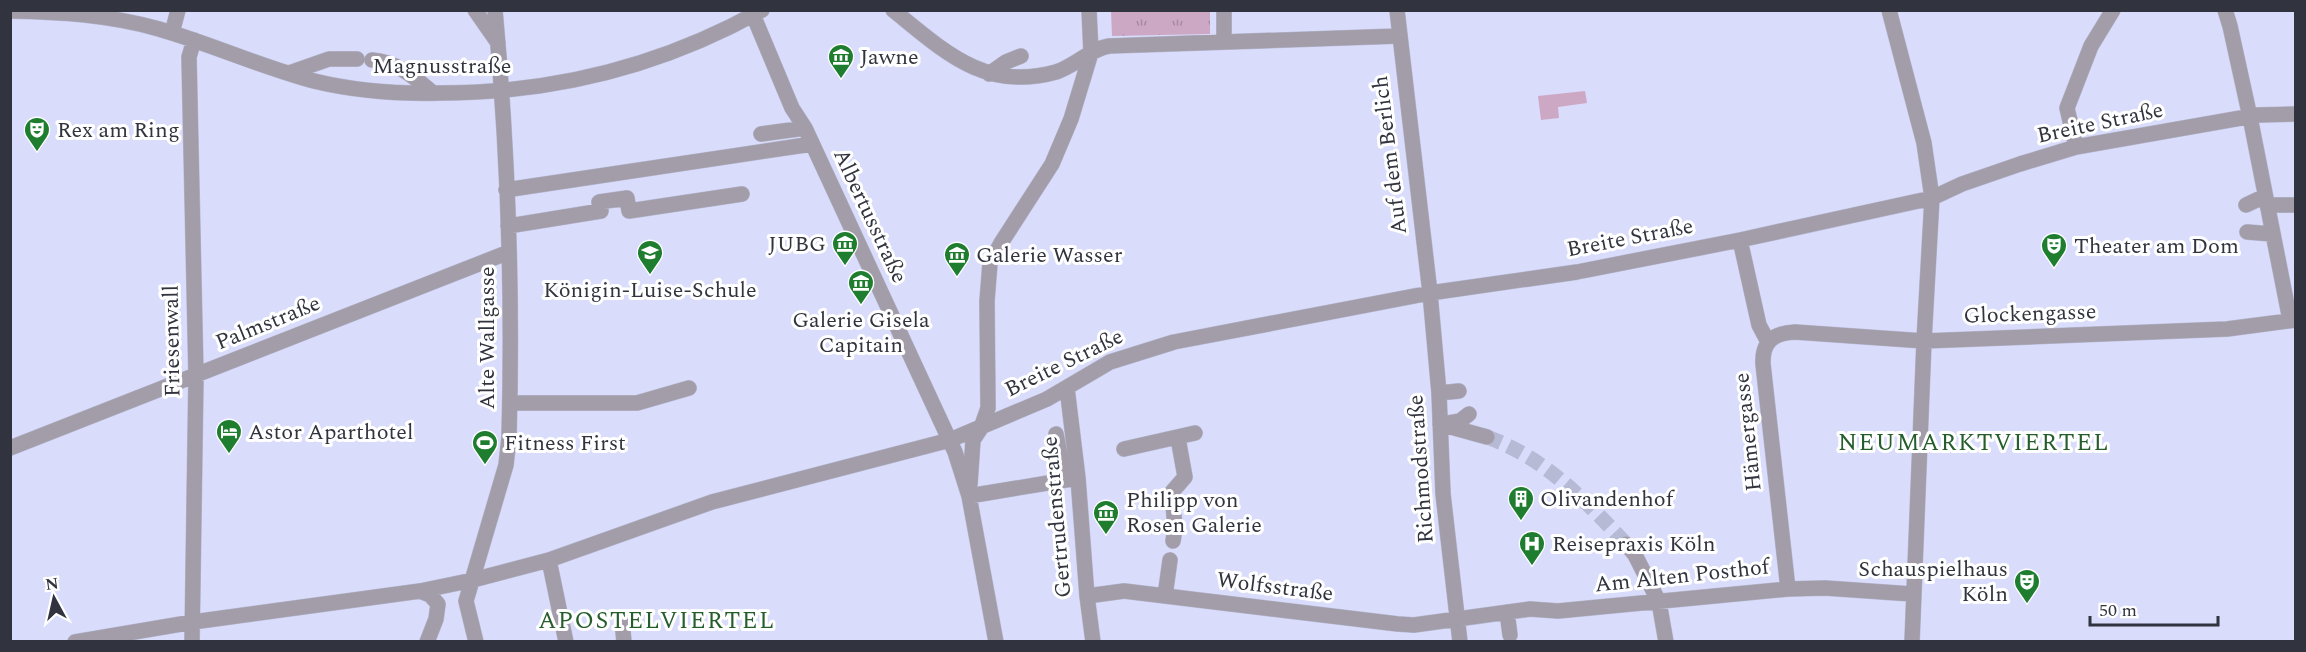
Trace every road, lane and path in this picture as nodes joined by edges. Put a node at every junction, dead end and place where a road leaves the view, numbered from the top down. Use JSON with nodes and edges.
{"nodes":[{"id":1,"x":178,"y":10,"type":"edge"},
{"id":2,"x":475,"y":10,"type":"edge"},
{"id":3,"x":495,"y":10,"type":"edge"},
{"id":4,"x":892,"y":10,"type":"edge"},
{"id":5,"x":1089,"y":10,"type":"edge"},
{"id":6,"x":1224,"y":10,"type":"edge"},
{"id":7,"x":1397,"y":10,"type":"edge"},
{"id":8,"x":2113,"y":10,"type":"edge"},
{"id":9,"x":2225,"y":10,"type":"edge"},
{"id":10,"x":10,"y":11,"type":"edge"},
{"id":11,"x":755,"y":12,"type":"edge"},
{"id":12,"x":1894,"y":12,"type":"edge"},
{"id":13,"x":172,"y":33,"type":"junction"},
{"id":14,"x":1399,"y":36,"type":"junction"},
{"id":15,"x":194,"y":40,"type":"junction"},
{"id":16,"x":1224,"y":42,"type":"junction"},
{"id":17,"x":498,"y":43,"type":"junction"},
{"id":18,"x":1091,"y":53,"type":"junction"},
{"id":19,"x":1021,"y":56,"type":"dead end"},
{"id":20,"x":289,"y":73,"type":"junction"},
{"id":21,"x":989,"y":74,"type":"junction"},
{"id":22,"x":502,"y":91,"type":"junction"},
{"id":23,"x":433,"y":93,"type":"junction"},
{"id":24,"x":2295,"y":114,"type":"edge"},
{"id":25,"x":2250,"y":117,"type":"junction"},
{"id":26,"x":805,"y":128,"type":"junction"},
{"id":27,"x":761,"y":134,"type":"dead end"},
{"id":28,"x":2076,"y":147,"type":"junction"},
{"id":29,"x":815,"y":149,"type":"junction"},
{"id":30,"x":506,"y":190,"type":"junction"},
{"id":31,"x":742,"y":194,"type":"dead end"},
{"id":32,"x":1932,"y":198,"type":"junction"},
{"id":33,"x":2266,"y":200,"type":"junction"},
{"id":34,"x":2246,"y":205,"type":"dead end"},
{"id":35,"x":2295,"y":205,"type":"edge"},
{"id":36,"x":508,"y":226,"type":"junction"},
{"id":37,"x":2247,"y":232,"type":"dead end"},
{"id":38,"x":2272,"y":234,"type":"junction"},
{"id":39,"x":1740,"y":240,"type":"junction"},
{"id":40,"x":509,"y":252,"type":"junction"},
{"id":41,"x":1430,"y":293,"type":"junction"},
{"id":42,"x":2293,"y":320,"type":"edge"},
{"id":43,"x":1924,"y":341,"type":"junction"},
{"id":44,"x":1768,"y":342,"type":"junction"},
{"id":45,"x":196,"y":376,"type":"junction"},
{"id":46,"x":689,"y":388,"type":"dead end"},
{"id":47,"x":1067,"y":388,"type":"junction"},
{"id":48,"x":1459,"y":391,"type":"dead end"},
{"id":49,"x":1439,"y":393,"type":"junction"},
{"id":50,"x":510,"y":403,"type":"junction"},
{"id":51,"x":1469,"y":414,"type":"dead end"},
{"id":52,"x":1440,"y":424,"type":"junction"},
{"id":53,"x":981,"y":428,"type":"junction"},
{"id":54,"x":1195,"y":433,"type":"dead end"},
{"id":55,"x":1056,"y":434,"type":"dead end"},
{"id":56,"x":1487,"y":437,"type":"tunnel mouth"},
{"id":57,"x":1178,"y":438,"type":"junction"},
{"id":58,"x":950,"y":440,"type":"junction"},
{"id":59,"x":10,"y":448,"type":"edge"},
{"id":60,"x":1124,"y":449,"type":"dead end"},
{"id":61,"x":1071,"y":479,"type":"junction"},
{"id":62,"x":969,"y":496,"type":"junction"},
{"id":63,"x":1173,"y":541,"type":"dead end"},
{"id":64,"x":1626,"y":543,"type":"tunnel mouth"},
{"id":65,"x":549,"y":560,"type":"junction"},
{"id":66,"x":1170,"y":560,"type":"dead end"},
{"id":67,"x":473,"y":580,"type":"junction"},
{"id":68,"x":1788,"y":589,"type":"junction"},
{"id":69,"x":420,"y":591,"type":"junction"},
{"id":70,"x":1912,"y":594,"type":"junction"},
{"id":71,"x":1087,"y":596,"type":"junction"},
{"id":72,"x":1165,"y":596,"type":"junction"},
{"id":73,"x":466,"y":601,"type":"junction"},
{"id":74,"x":1659,"y":602,"type":"junction"},
{"id":75,"x":438,"y":604,"type":"junction"},
{"id":76,"x":1507,"y":612,"type":"junction"},
{"id":77,"x":1458,"y":619,"type":"junction"},
{"id":78,"x":622,"y":621,"type":"dead end"},
{"id":79,"x":193,"y":622,"type":"junction"},
{"id":80,"x":1510,"y":635,"type":"dead end"},
{"id":81,"x":75,"y":642,"type":"edge"},
{"id":82,"x":192,"y":642,"type":"edge"},
{"id":83,"x":427,"y":642,"type":"edge"},
{"id":84,"x":476,"y":642,"type":"edge"},
{"id":85,"x":566,"y":642,"type":"edge"},
{"id":86,"x":624,"y":642,"type":"edge"},
{"id":87,"x":996,"y":642,"type":"edge"},
{"id":88,"x":1093,"y":642,"type":"edge"},
{"id":89,"x":1460,"y":642,"type":"edge"},
{"id":90,"x":1666,"y":642,"type":"edge"},
{"id":91,"x":1911,"y":642,"type":"edge"}],
"edges":[{"from":1,"to":13,"type":"street"},
{"from":2,"to":17,"type":"street"},
{"from":3,"to":17,"type":"street","name":"Alte Wallgasse"},
{"from":4,"to":21,"type":"street"},
{"from":5,"to":18,"type":"street"},
{"from":6,"to":16,"type":"street"},
{"from":7,"to":14,"type":"street","name":"Auf dem Berlich"},
{"from":8,"to":28,"type":"street"},
{"from":9,"to":25,"type":"street"},
{"from":10,"to":13,"type":"street","name":"Magnusstraße"},
{"from":11,"to":22,"type":"street","name":"Magnusstraße"},
{"from":11,"to":26,"type":"street","name":"Albertusstraße"},
{"from":12,"to":32,"type":"street"},
{"from":13,"to":15,"type":"street","name":"Magnusstraße"},
{"from":14,"to":16,"type":"street"},
{"from":14,"to":41,"type":"street","name":"Auf dem Berlich"},
{"from":15,"to":20,"type":"street","name":"Magnusstraße"},
{"from":15,"to":45,"type":"street","name":"Friesenwall"},
{"from":16,"to":18,"type":"street"},
{"from":17,"to":22,"type":"street","name":"Alte Wallgasse"},
{"from":18,"to":21,"type":"street"},
{"from":18,"to":53,"type":"street"},
{"from":19,"to":21,"type":"street"},
{"from":20,"to":23,"type":"street","name":"Magnusstraße"},
{"from":20,"to":23,"type":"street"},
{"from":22,"to":23,"type":"street","name":"Magnusstraße"},
{"from":22,"to":30,"type":"street","name":"Alte Wallgasse"},
{"from":24,"to":25,"type":"street","name":"Breite Straße"},
{"from":25,"to":28,"type":"street","name":"Breite Straße"},
{"from":25,"to":33,"type":"street"},
{"from":26,"to":27,"type":"street"},
{"from":26,"to":29,"type":"street","name":"Albertusstraße"},
{"from":28,"to":32,"type":"street","name":"Breite Straße"},
{"from":29,"to":30,"type":"street"},
{"from":29,"to":58,"type":"street","name":"Albertusstraße"},
{"from":30,"to":36,"type":"street","name":"Alte Wallgasse"},
{"from":31,"to":36,"type":"street"},
{"from":32,"to":39,"type":"street","name":"Breite Straße"},
{"from":32,"to":43,"type":"street"},
{"from":33,"to":34,"type":"street"},
{"from":33,"to":35,"type":"street"},
{"from":33,"to":38,"type":"street"},
{"from":36,"to":40,"type":"street","name":"Alte Wallgasse"},
{"from":37,"to":38,"type":"street"},
{"from":38,"to":42,"type":"street"},
{"from":39,"to":41,"type":"street","name":"Breite Straße"},
{"from":39,"to":44,"type":"street","name":"Hämergasse"},
{"from":40,"to":45,"type":"street","name":"Palmstraße"},
{"from":40,"to":50,"type":"street","name":"Alte Wallgasse"},
{"from":41,"to":47,"type":"street","name":"Breite Straße"},
{"from":41,"to":49,"type":"street","name":"Richmodstraße"},
{"from":42,"to":43,"type":"street","name":"Glockengasse"},
{"from":43,"to":44,"type":"street","name":"Glockengasse"},
{"from":43,"to":70,"type":"street"},
{"from":44,"to":68,"type":"street","name":"Hämergasse"},
{"from":45,"to":59,"type":"street","name":"Palmstraße"},
{"from":45,"to":79,"type":"street","name":"Friesenwall"},
{"from":46,"to":50,"type":"street"},
{"from":47,"to":53,"type":"street","name":"Breite Straße"},
{"from":47,"to":61,"type":"street","name":"Gertrudenstraße"},
{"from":48,"to":49,"type":"street"},
{"from":49,"to":52,"type":"street","name":"Richmodstraße"},
{"from":50,"to":67,"type":"street","name":"Alte Wallgasse"},
{"from":51,"to":52,"type":"street"},
{"from":52,"to":56,"type":"street"},
{"from":52,"to":77,"type":"street","name":"Richmodstraße"},
{"from":53,"to":58,"type":"street","name":"Breite Straße"},
{"from":53,"to":62,"type":"street"},
{"from":54,"to":57,"type":"street"},
{"from":55,"to":61,"type":"street"},
{"from":57,"to":60,"type":"street"},
{"from":57,"to":63,"type":"street"},
{"from":58,"to":62,"type":"street","name":"Albertusstraße"},
{"from":58,"to":65,"type":"street","name":"Breite Straße"},
{"from":61,"to":62,"type":"street"},
{"from":61,"to":71,"type":"street","name":"Gertrudenstraße"},
{"from":62,"to":87,"type":"street"},
{"from":64,"to":74,"type":"street"},
{"from":65,"to":67,"type":"street","name":"Breite Straße"},
{"from":65,"to":85,"type":"street"},
{"from":66,"to":72,"type":"street"},
{"from":67,"to":69,"type":"street","name":"Breite Straße"},
{"from":67,"to":73,"type":"street","name":"Alte Wallgasse"},
{"from":68,"to":70,"type":"street","name":"Am Alten Posthof"},
{"from":68,"to":74,"type":"street","name":"Am Alten Posthof"},
{"from":69,"to":75,"type":"street"},
{"from":69,"to":79,"type":"street","name":"Breite Straße"},
{"from":70,"to":91,"type":"street"},
{"from":71,"to":72,"type":"street","name":"Wolfsstraße"},
{"from":71,"to":88,"type":"street","name":"Gertrudenstraße"},
{"from":72,"to":77,"type":"street","name":"Wolfsstraße"},
{"from":73,"to":75,"type":"street"},
{"from":73,"to":84,"type":"street"},
{"from":74,"to":76,"type":"street","name":"Am Alten Posthof"},
{"from":74,"to":90,"type":"street"},
{"from":75,"to":83,"type":"street"},
{"from":76,"to":77,"type":"street","name":"Am Alten Posthof"},
{"from":76,"to":80,"type":"street"},
{"from":77,"to":89,"type":"street","name":"Richmodstraße"},
{"from":78,"to":86,"type":"street"},
{"from":79,"to":81,"type":"street","name":"Breite Straße"},
{"from":79,"to":82,"type":"street","name":"Friesenwall"}]}
